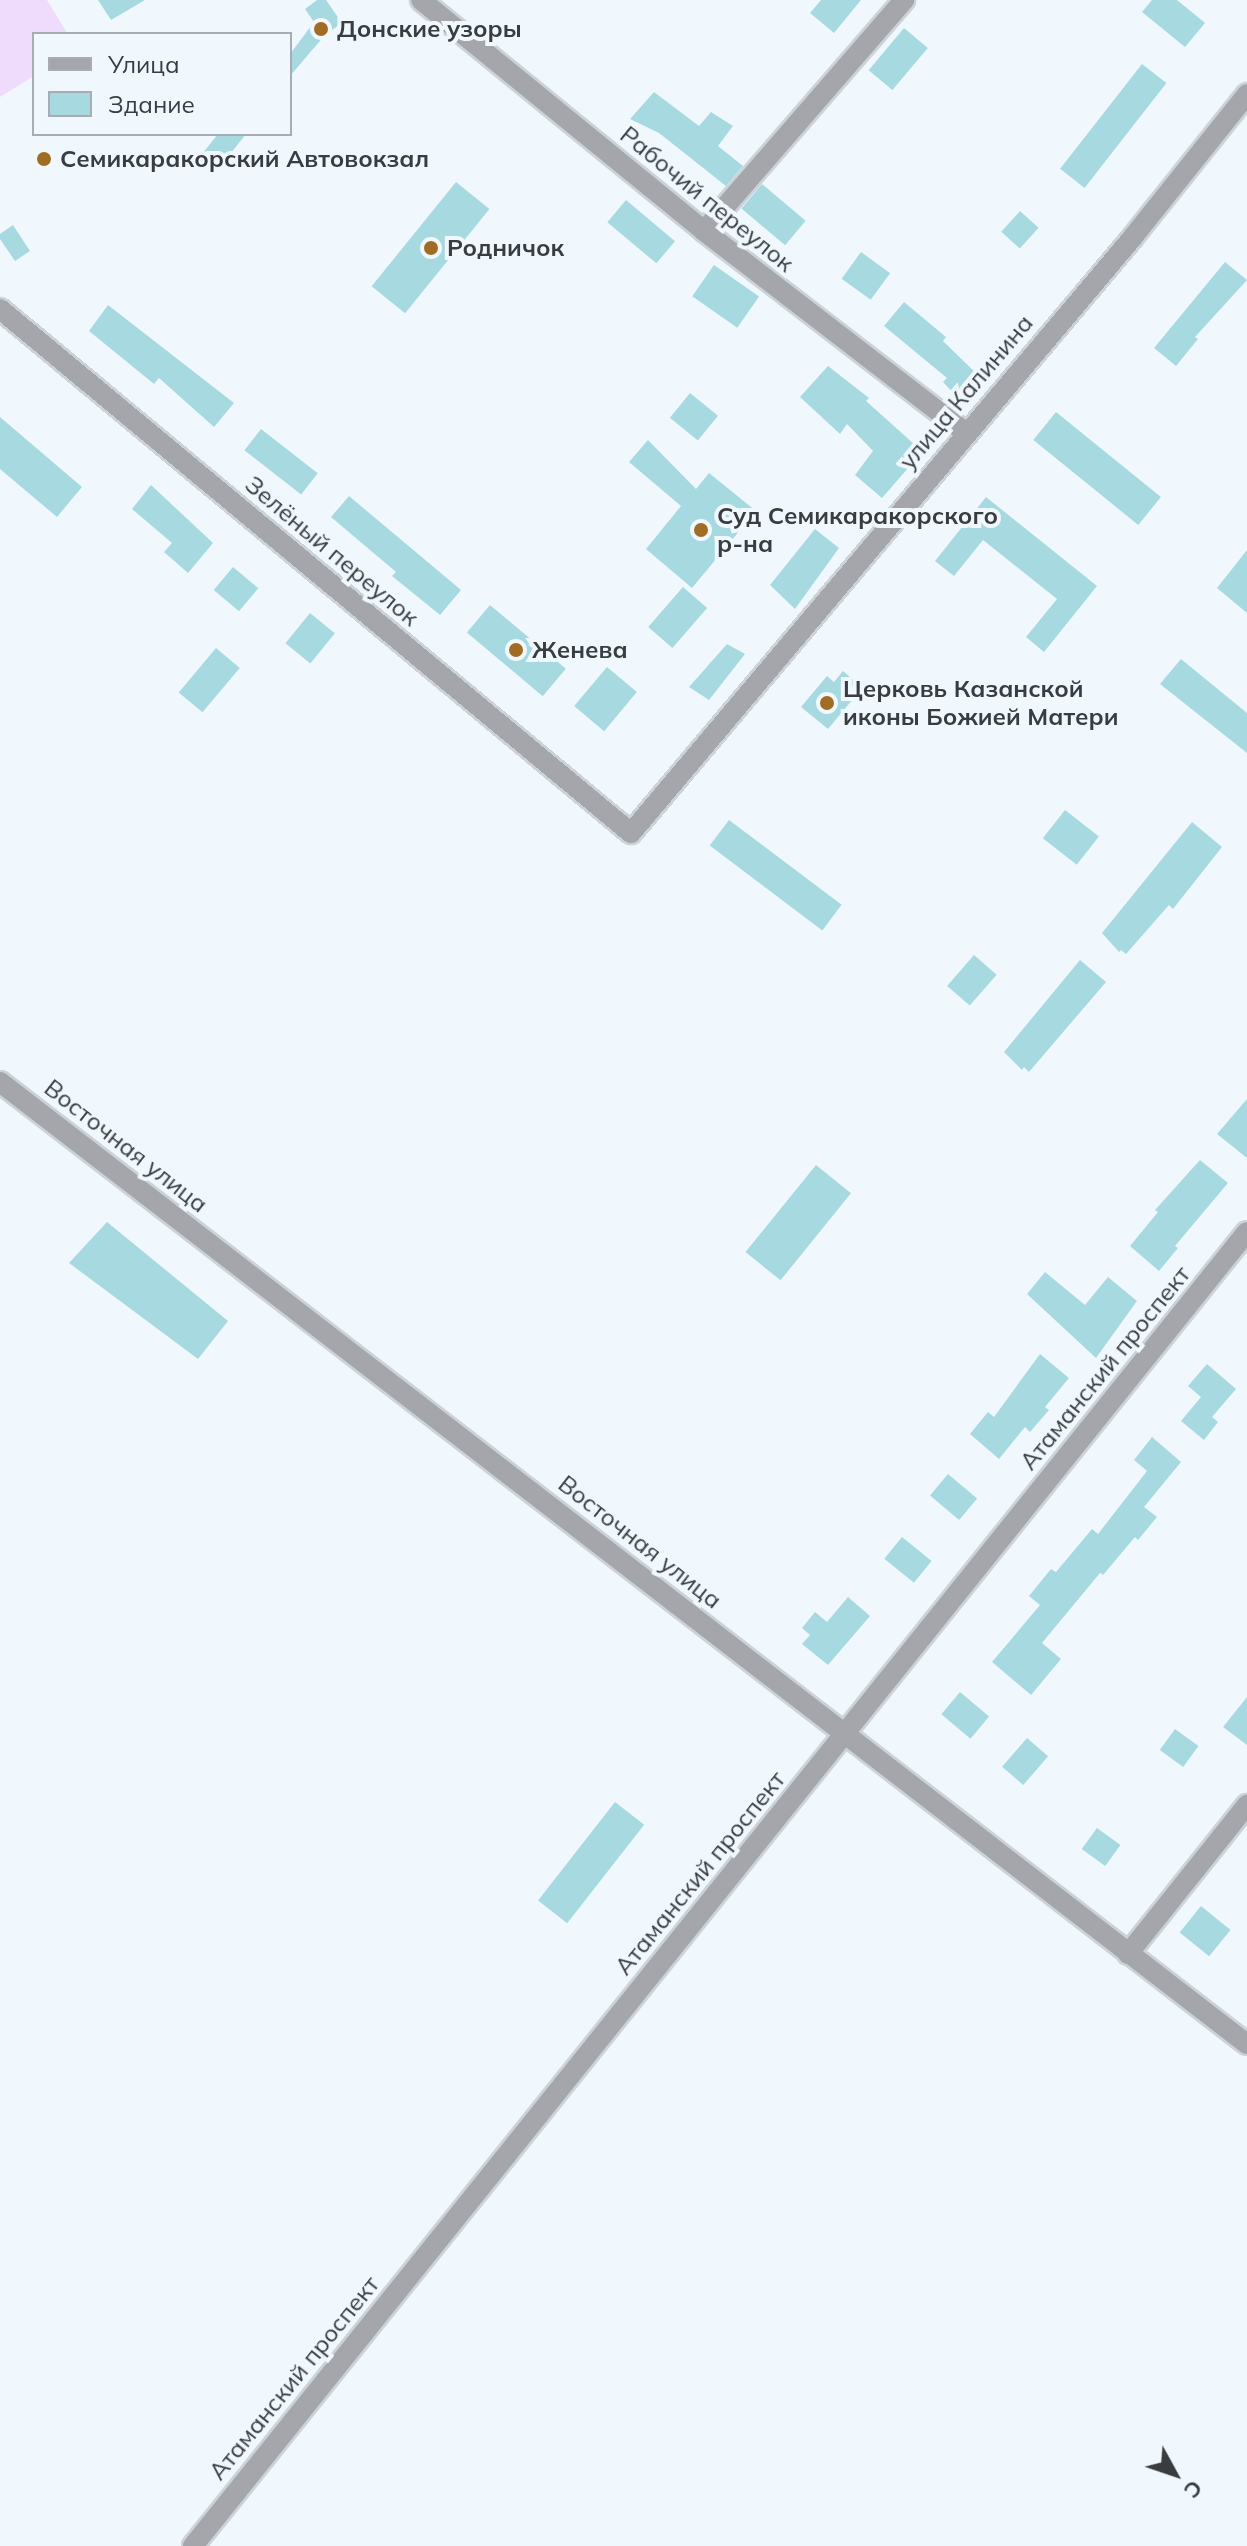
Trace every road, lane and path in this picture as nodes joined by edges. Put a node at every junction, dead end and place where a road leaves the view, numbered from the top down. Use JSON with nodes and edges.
{"nodes":[{"id":1,"x":421,"y":0,"type":"edge"},
{"id":2,"x":904,"y":0,"type":"edge"},
{"id":3,"x":1247,"y":94,"type":"edge"},
{"id":4,"x":704,"y":231,"type":"junction"},
{"id":5,"x":0,"y":309,"type":"edge"},
{"id":6,"x":965,"y":432,"type":"junction"},
{"id":7,"x":631,"y":833,"type":"joint"},
{"id":8,"x":0,"y":1082,"type":"edge"},
{"id":9,"x":1247,"y":1232,"type":"edge"},
{"id":10,"x":846,"y":1733,"type":"junction"},
{"id":11,"x":1247,"y":1805,"type":"edge"},
{"id":12,"x":1128,"y":1954,"type":"junction"},
{"id":13,"x":1247,"y":2044,"type":"edge"},
{"id":14,"x":193,"y":2546,"type":"edge"}],
"edges":[{"from":1,"to":4,"type":"street","name":"Рабочий переулок"},
{"from":2,"to":4,"type":"street"},
{"from":3,"to":6,"type":"street","name":"улица Калинина"},
{"from":4,"to":6,"type":"street","name":"Рабочий переулок"},
{"from":5,"to":7,"type":"street","name":"Зелёный переулок"},
{"from":6,"to":7,"type":"street","name":"улица Калинина"},
{"from":8,"to":10,"type":"street","name":"Восточная улица"},
{"from":9,"to":10,"type":"street","name":"Атаманский проспект"},
{"from":10,"to":12,"type":"street","name":"Восточная улица"},
{"from":10,"to":14,"type":"street","name":"Атаманский проспект"},
{"from":11,"to":12,"type":"street"},
{"from":12,"to":13,"type":"street","name":"Восточная улица"}]}
